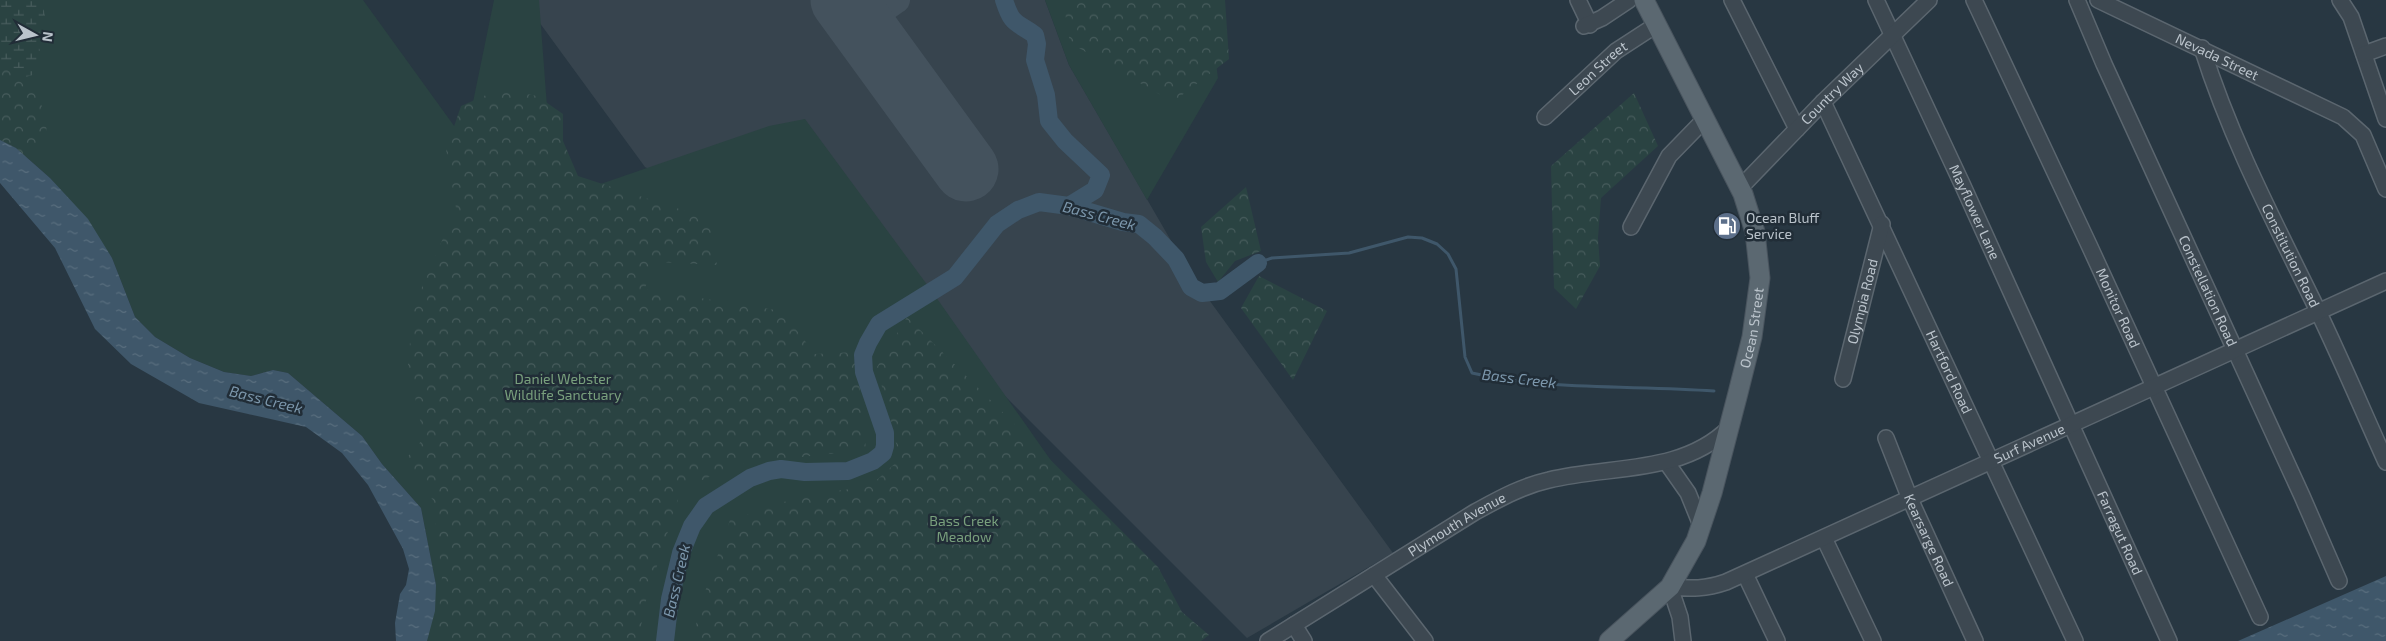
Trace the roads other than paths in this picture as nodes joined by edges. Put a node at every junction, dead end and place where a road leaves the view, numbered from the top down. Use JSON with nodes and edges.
{"nodes":[{"id":1,"x":1578,"y":0,"type":"edge"},
{"id":2,"x":1629,"y":0,"type":"edge"},
{"id":3,"x":1644,"y":0,"type":"edge"},
{"id":4,"x":1732,"y":0,"type":"edge"},
{"id":5,"x":1876,"y":0,"type":"edge"},
{"id":6,"x":1929,"y":0,"type":"edge"},
{"id":7,"x":1974,"y":0,"type":"edge"},
{"id":8,"x":2077,"y":0,"type":"edge"},
{"id":9,"x":2098,"y":0,"type":"edge"},
{"id":10,"x":2340,"y":0,"type":"edge"},
{"id":11,"x":1656,"y":25,"type":"junction"},
{"id":12,"x":1892,"y":35,"type":"junction"},
{"id":13,"x":2386,"y":46,"type":"edge"},
{"id":14,"x":2202,"y":48,"type":"junction"},
{"id":15,"x":2364,"y":54,"type":"junction"},
{"id":16,"x":1823,"y":102,"type":"junction"},
{"id":17,"x":1545,"y":117,"type":"dead end"},
{"id":18,"x":1705,"y":119,"type":"junction"},
{"id":19,"x":2386,"y":120,"type":"edge"},
{"id":20,"x":1797,"y":129,"type":"junction"},
{"id":21,"x":1740,"y":188,"type":"junction"},
{"id":22,"x":2386,"y":189,"type":"edge"},
{"id":23,"x":1882,"y":224,"type":"junction"},
{"id":24,"x":1631,"y":227,"type":"dead end"},
{"id":25,"x":2386,"y":281,"type":"edge"},
{"id":26,"x":2318,"y":312,"type":"junction"},
{"id":27,"x":2235,"y":350,"type":"junction"},
{"id":28,"x":1843,"y":379,"type":"dead end"},
{"id":29,"x":2154,"y":387,"type":"junction"},
{"id":30,"x":2071,"y":425,"type":"junction"},
{"id":31,"x":1729,"y":428,"type":"junction"},
{"id":32,"x":1886,"y":438,"type":"dead end"},
{"id":33,"x":1992,"y":461,"type":"junction"},
{"id":34,"x":2386,"y":462,"type":"edge"},
{"id":35,"x":1667,"y":463,"type":"junction"},
{"id":36,"x":1910,"y":499,"type":"junction"},
{"id":37,"x":1701,"y":525,"type":"junction"},
{"id":38,"x":1824,"y":538,"type":"junction"},
{"id":39,"x":1745,"y":574,"type":"junction"},
{"id":40,"x":1374,"y":575,"type":"junction"},
{"id":41,"x":2339,"y":581,"type":"dead end"},
{"id":42,"x":1670,"y":587,"type":"junction"},
{"id":43,"x":2260,"y":618,"type":"dead end"},
{"id":44,"x":1294,"y":625,"type":"junction"},
{"id":45,"x":1268,"y":641,"type":"edge"},
{"id":46,"x":1304,"y":641,"type":"edge"},
{"id":47,"x":1425,"y":641,"type":"edge"},
{"id":48,"x":1609,"y":641,"type":"edge"},
{"id":49,"x":1682,"y":641,"type":"edge"},
{"id":50,"x":1777,"y":641,"type":"edge"},
{"id":51,"x":1873,"y":641,"type":"edge"},
{"id":52,"x":1975,"y":641,"type":"edge"},
{"id":53,"x":2074,"y":641,"type":"edge"},
{"id":54,"x":2169,"y":641,"type":"edge"}],
"edges":[{"from":1,"to":2,"type":"street"},
{"from":3,"to":11,"type":"main road","name":"Ocean Street"},
{"from":4,"to":20,"type":"street"},
{"from":5,"to":12,"type":"street","name":"Mayflower Lane"},
{"from":6,"to":12,"type":"street","name":"Country Way"},
{"from":7,"to":29,"type":"street","name":"Monitor Road"},
{"from":8,"to":27,"type":"street","name":"Constellation Road"},
{"from":9,"to":14,"type":"street","name":"Nevada Street"},
{"from":10,"to":15,"type":"street"},
{"from":11,"to":17,"type":"street","name":"Leon Street"},
{"from":11,"to":18,"type":"main road","name":"Ocean Street"},
{"from":12,"to":16,"type":"street","name":"Country Way"},
{"from":12,"to":30,"type":"street","name":"Mayflower Lane"},
{"from":13,"to":15,"type":"street"},
{"from":14,"to":22,"type":"street","name":"Nevada Street"},
{"from":14,"to":26,"type":"street","name":"Constitution Road"},
{"from":15,"to":19,"type":"street"},
{"from":16,"to":20,"type":"street","name":"Country Way"},
{"from":16,"to":23,"type":"street","name":"Hartford Road"},
{"from":18,"to":21,"type":"main road","name":"Ocean Street"},
{"from":18,"to":24,"type":"street"},
{"from":20,"to":21,"type":"street","name":"Country Way"},
{"from":21,"to":31,"type":"main road","name":"Ocean Street"},
{"from":23,"to":28,"type":"street","name":"Olympia Road"},
{"from":23,"to":33,"type":"street","name":"Hartford Road"},
{"from":25,"to":26,"type":"street","name":"Surf Avenue"},
{"from":26,"to":27,"type":"street","name":"Surf Avenue"},
{"from":26,"to":34,"type":"street","name":"Constitution Road"},
{"from":27,"to":29,"type":"street","name":"Surf Avenue"},
{"from":27,"to":41,"type":"street","name":"Constellation Road"},
{"from":29,"to":30,"type":"street","name":"Surf Avenue"},
{"from":29,"to":43,"type":"street","name":"Monitor Road"},
{"from":30,"to":33,"type":"street","name":"Surf Avenue"},
{"from":30,"to":54,"type":"street","name":"Farragut Road"},
{"from":31,"to":35,"type":"street","name":"Plymouth Avenue"},
{"from":31,"to":37,"type":"main road","name":"Ocean Street"},
{"from":32,"to":36,"type":"street","name":"Kearsarge Road"},
{"from":33,"to":36,"type":"street","name":"Surf Avenue"},
{"from":33,"to":53,"type":"street","name":"Hartford Road"},
{"from":35,"to":37,"type":"street"},
{"from":35,"to":40,"type":"street","name":"Plymouth Avenue"},
{"from":36,"to":38,"type":"street","name":"Surf Avenue"},
{"from":36,"to":52,"type":"street","name":"Kearsarge Road"},
{"from":37,"to":42,"type":"main road","name":"Ocean Street"},
{"from":38,"to":39,"type":"street","name":"Surf Avenue"},
{"from":38,"to":51,"type":"street"},
{"from":39,"to":42,"type":"street","name":"Surf Avenue"},
{"from":39,"to":50,"type":"street"},
{"from":40,"to":44,"type":"street","name":"Plymouth Avenue"},
{"from":40,"to":47,"type":"street"},
{"from":42,"to":48,"type":"main road","name":"Ocean Street"},
{"from":42,"to":49,"type":"street"},
{"from":44,"to":45,"type":"street","name":"Plymouth Avenue"},
{"from":44,"to":46,"type":"street"}]}
